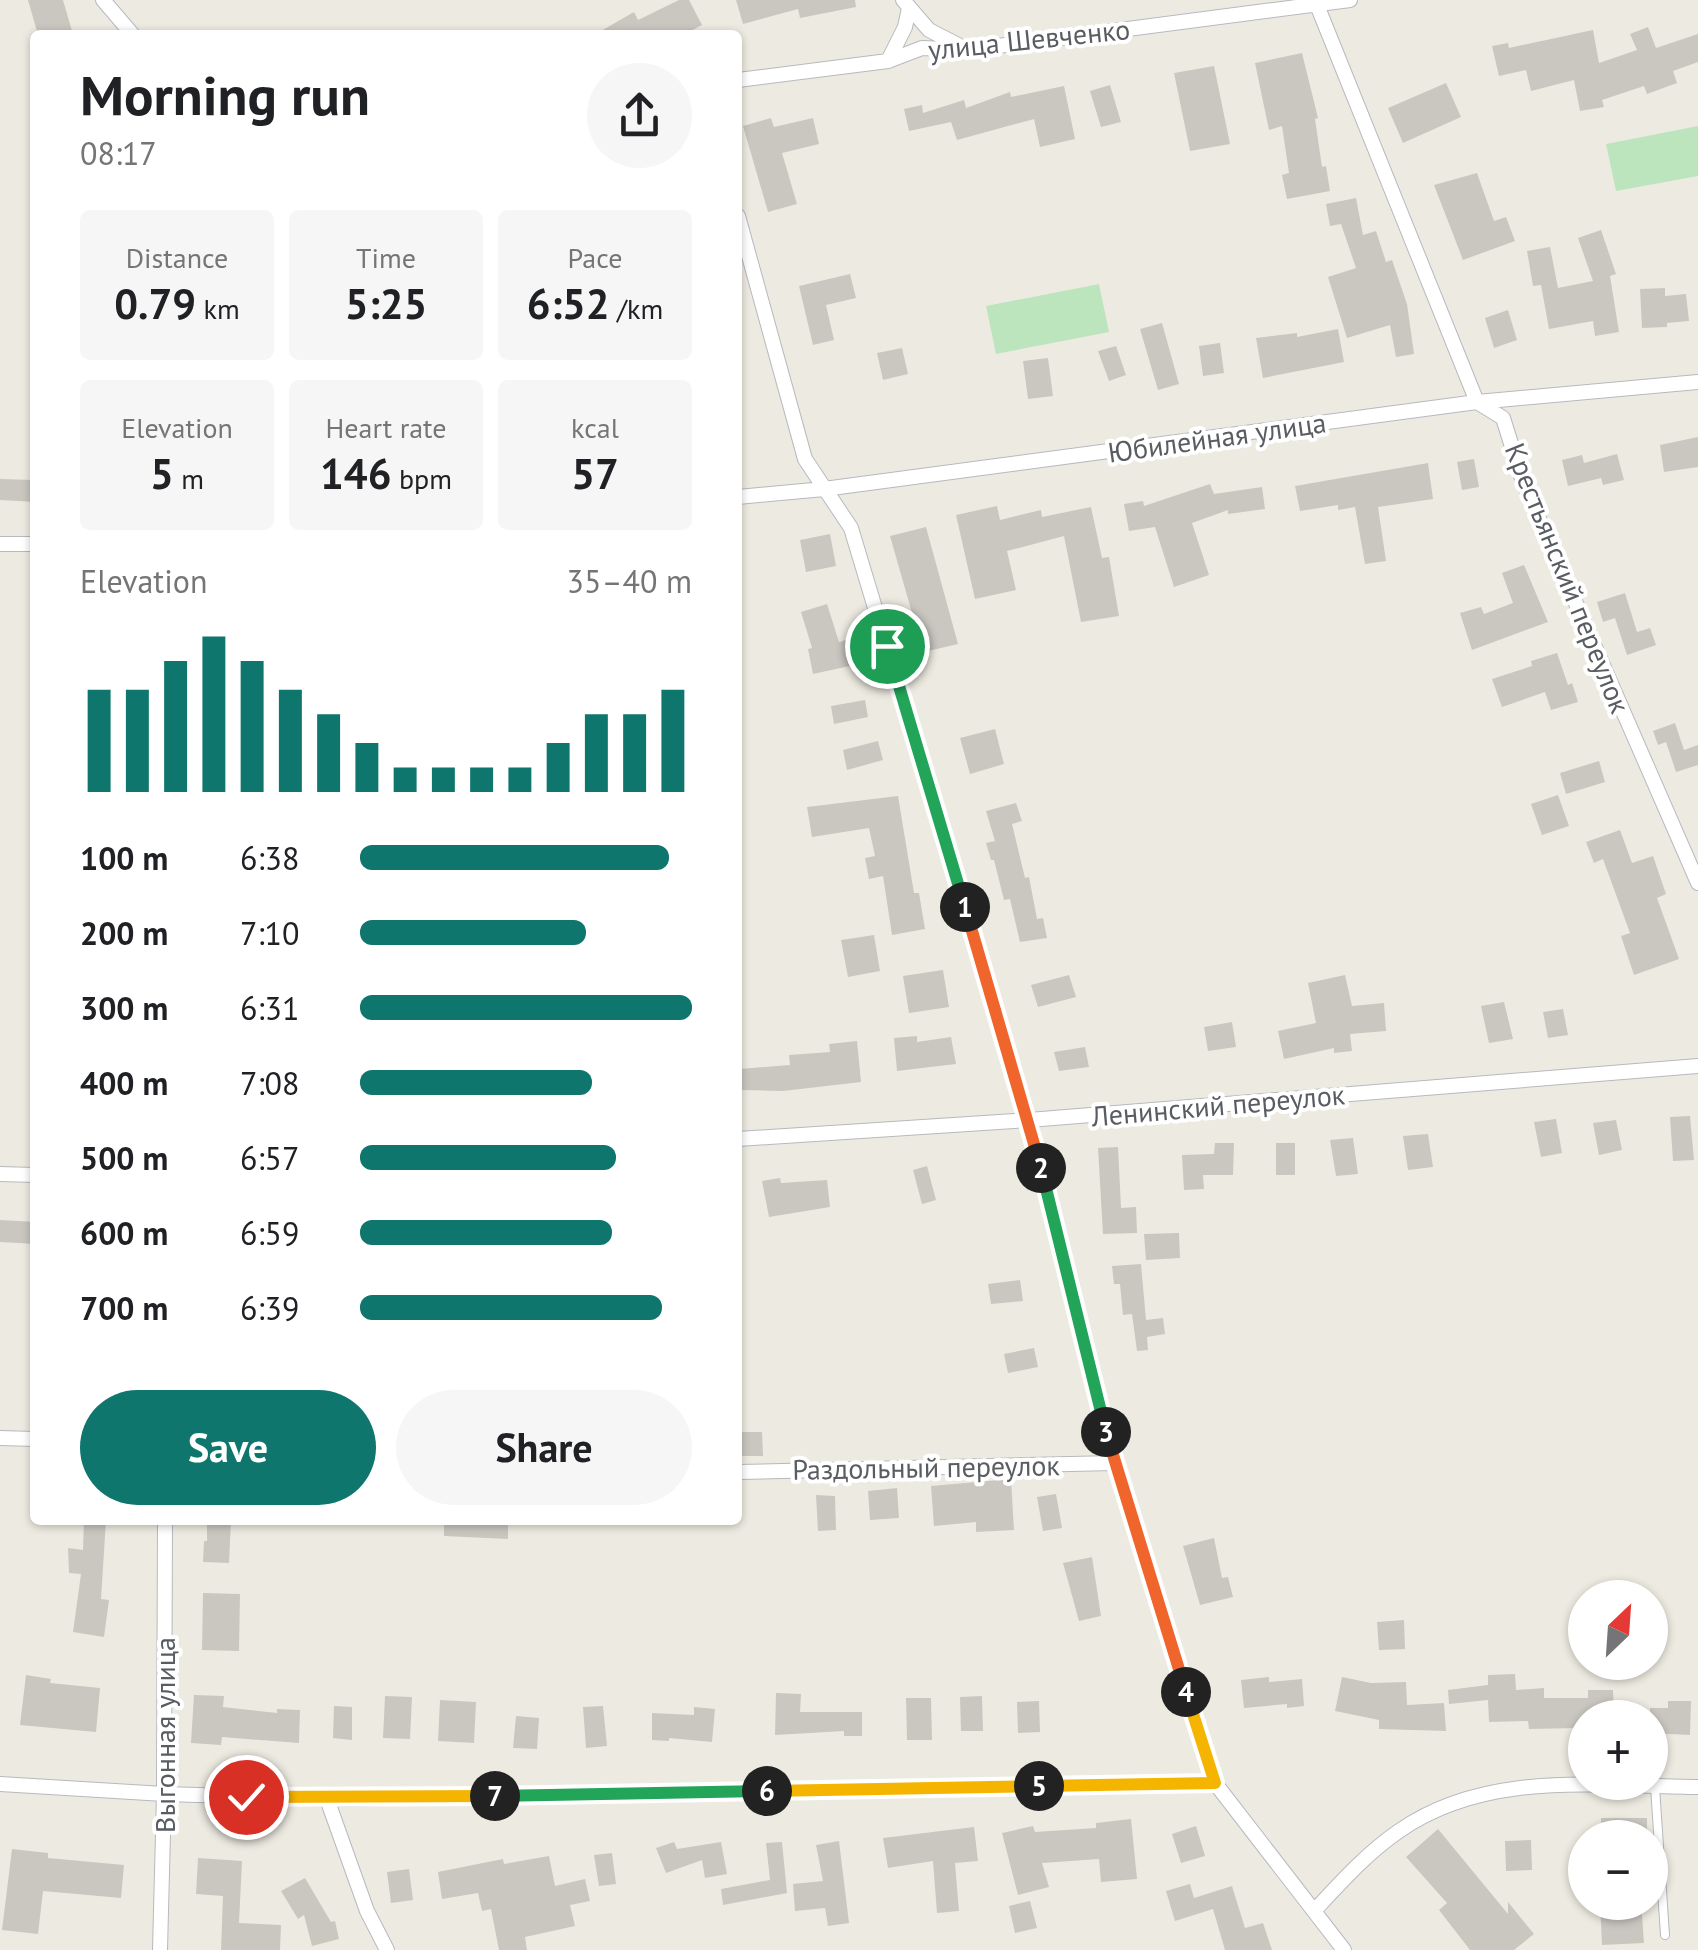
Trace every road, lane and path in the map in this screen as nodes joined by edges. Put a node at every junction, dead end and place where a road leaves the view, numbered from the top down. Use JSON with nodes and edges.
{"nodes":[{"id":1,"x":103,"y":0,"type":"edge"},
{"id":2,"x":1350,"y":0,"type":"edge"},
{"id":3,"x":906,"y":4,"type":"edge"},
{"id":4,"x":1318,"y":5,"type":"junction"},
{"id":5,"x":129,"y":30,"type":"edge"},
{"id":6,"x":968,"y":50,"type":"junction"},
{"id":7,"x":888,"y":61,"type":"junction"},
{"id":8,"x":742,"y":79,"type":"edge"},
{"id":9,"x":742,"y":231,"type":"edge"},
{"id":10,"x":1698,"y":382,"type":"edge"},
{"id":11,"x":1477,"y":402,"type":"junction"},
{"id":12,"x":824,"y":490,"type":"junction"},
{"id":13,"x":742,"y":497,"type":"edge"},
{"id":14,"x":0,"y":544,"type":"edge"},
{"id":15,"x":30,"y":544,"type":"edge"},
{"id":16,"x":1698,"y":883,"type":"edge"},
{"id":17,"x":1698,"y":1066,"type":"edge"},
{"id":18,"x":1030,"y":1120,"type":"junction"},
{"id":19,"x":742,"y":1139,"type":"edge"},
{"id":20,"x":0,"y":1174,"type":"edge"},
{"id":21,"x":30,"y":1175,"type":"edge"},
{"id":22,"x":0,"y":1438,"type":"edge"},
{"id":23,"x":30,"y":1439,"type":"edge"},
{"id":24,"x":1114,"y":1462,"type":"junction"},
{"id":25,"x":742,"y":1472,"type":"edge"},
{"id":26,"x":165,"y":1525,"type":"edge"},
{"id":27,"x":1215,"y":1783,"type":"junction"},
{"id":28,"x":0,"y":1784,"type":"edge"},
{"id":29,"x":1568,"y":1785,"type":"edge"},
{"id":30,"x":1668,"y":1786,"type":"edge"},
{"id":31,"x":1698,"y":1786,"type":"edge"},
{"id":32,"x":164,"y":1794,"type":"junction"},
{"id":33,"x":326,"y":1799,"type":"junction"},
{"id":34,"x":1656,"y":1800,"type":"edge"},
{"id":35,"x":1315,"y":1910,"type":"junction"},
{"id":36,"x":1665,"y":1935,"type":"dead end"},
{"id":37,"x":160,"y":1950,"type":"edge"},
{"id":38,"x":387,"y":1950,"type":"edge"},
{"id":39,"x":1344,"y":1950,"type":"edge"}],
"edges":[{"from":1,"to":5,"type":"street"},
{"from":2,"to":4,"type":"street","name":"улица Шевченко"},
{"from":3,"to":6,"type":"street"},
{"from":3,"to":7,"type":"street","name":"улица Шевченко"},
{"from":4,"to":6,"type":"street","name":"улица Шевченко"},
{"from":4,"to":11,"type":"street","name":"Крестьянский переулок"},
{"from":6,"to":7,"type":"street","name":"улица Шевченко"},
{"from":7,"to":8,"type":"street","name":"улица Шевченко"},
{"from":9,"to":12,"type":"street"},
{"from":10,"to":11,"type":"street","name":"Юбилейная улица"},
{"from":11,"to":12,"type":"street","name":"Юбилейная улица"},
{"from":11,"to":16,"type":"street","name":"Крестьянский переулок"},
{"from":12,"to":13,"type":"street","name":"Юбилейная улица"},
{"from":12,"to":18,"type":"street"},
{"from":14,"to":15,"type":"street"},
{"from":17,"to":18,"type":"street","name":"Ленинский переулок"},
{"from":18,"to":19,"type":"street","name":"Ленинский переулок"},
{"from":18,"to":24,"type":"street"},
{"from":20,"to":21,"type":"street"},
{"from":22,"to":23,"type":"street"},
{"from":24,"to":25,"type":"street","name":"Раздольный переулок"},
{"from":24,"to":27,"type":"street"},
{"from":26,"to":32,"type":"street","name":"Выгонная улица"},
{"from":27,"to":33,"type":"street"},
{"from":27,"to":35,"type":"street"},
{"from":28,"to":32,"type":"street"},
{"from":29,"to":35,"type":"street"},
{"from":30,"to":31,"type":"street"},
{"from":32,"to":33,"type":"street"},
{"from":32,"to":37,"type":"street","name":"Выгонная улица"},
{"from":33,"to":38,"type":"street"},
{"from":34,"to":36,"type":"lane"},
{"from":35,"to":39,"type":"street"}]}
